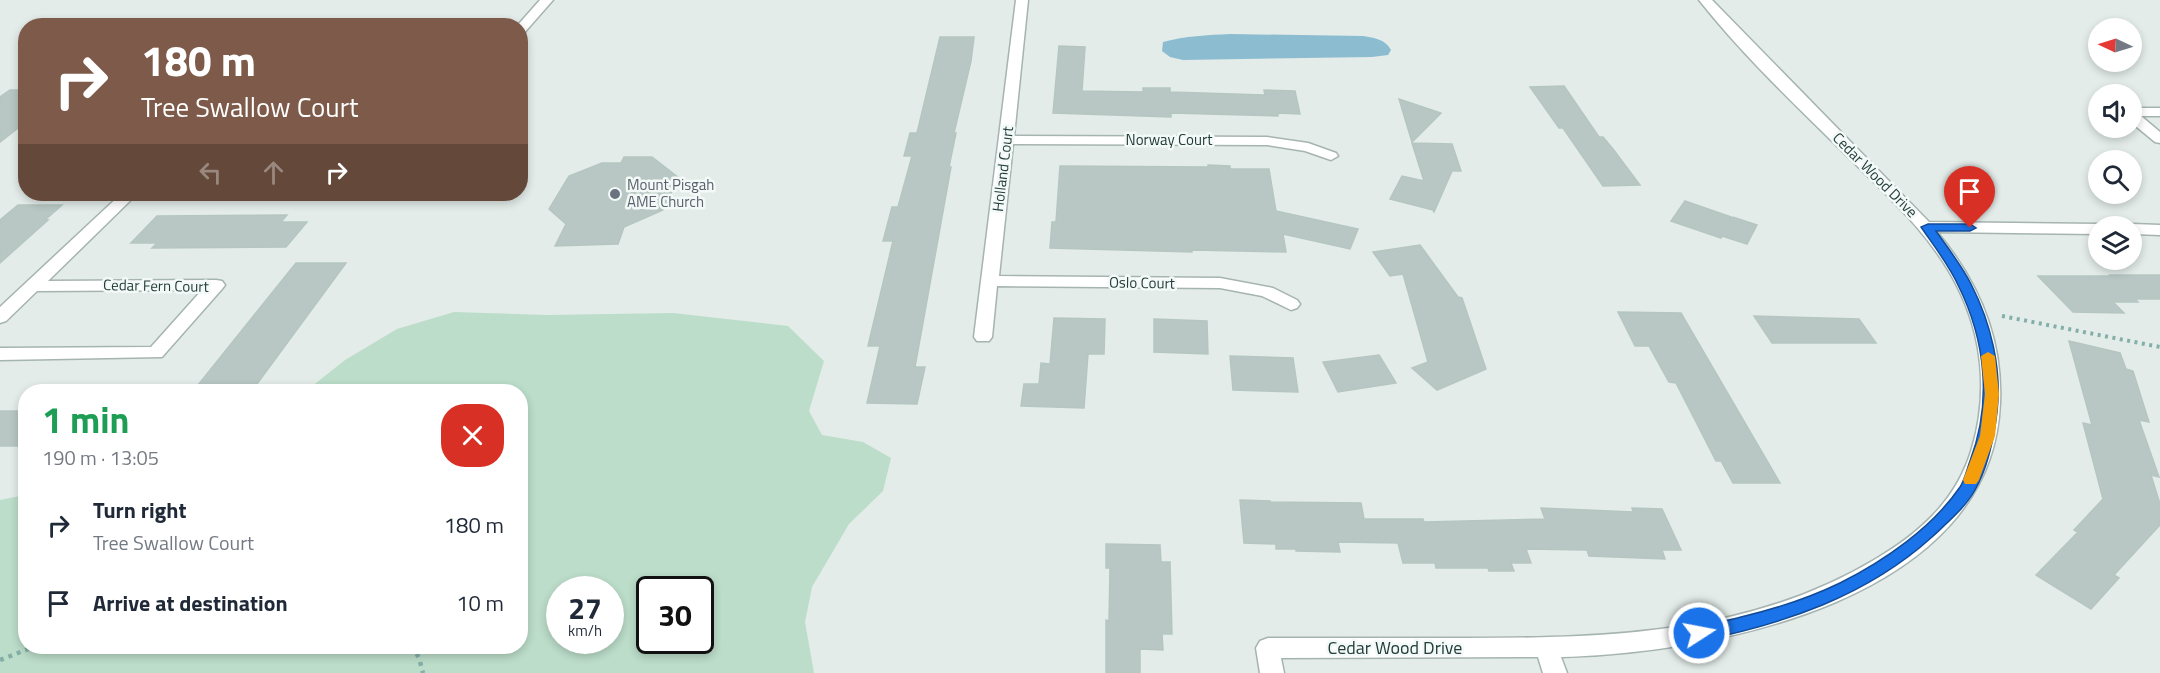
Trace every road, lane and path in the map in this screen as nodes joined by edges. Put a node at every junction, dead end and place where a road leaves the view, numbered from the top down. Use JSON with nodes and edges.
{"nodes":[{"id":1,"x":547,"y":0,"type":"edge"},
{"id":2,"x":1022,"y":0,"type":"edge"},
{"id":3,"x":1705,"y":0,"type":"edge"},
{"id":4,"x":528,"y":21,"type":"edge"},
{"id":5,"x":2160,"y":112,"type":"edge"},
{"id":6,"x":2142,"y":113,"type":"edge"},
{"id":7,"x":2142,"y":123,"type":"edge"},
{"id":8,"x":2160,"y":139,"type":"edge"},
{"id":9,"x":1006,"y":140,"type":"junction"},
{"id":10,"x":1330,"y":156,"type":"dead end"},
{"id":11,"x":122,"y":201,"type":"edge"},
{"id":12,"x":1928,"y":227,"type":"junction"},
{"id":13,"x":2088,"y":229,"type":"edge"},
{"id":14,"x":2142,"y":229,"type":"edge"},
{"id":15,"x":2160,"y":230,"type":"edge"},
{"id":16,"x":990,"y":281,"type":"junction"},
{"id":17,"x":33,"y":286,"type":"junction"},
{"id":18,"x":1291,"y":304,"type":"dead end"},
{"id":19,"x":1976,"y":310,"type":"junction"},
{"id":20,"x":0,"y":317,"type":"edge"},
{"id":21,"x":983,"y":338,"type":"dead end"},
{"id":22,"x":2160,"y":347,"type":"edge"},
{"id":23,"x":0,"y":354,"type":"edge"},
{"id":24,"x":1547,"y":649,"type":"junction"},
{"id":25,"x":18,"y":653,"type":"edge"},
{"id":26,"x":417,"y":654,"type":"edge"},
{"id":27,"x":0,"y":660,"type":"edge"},
{"id":28,"x":423,"y":673,"type":"edge"},
{"id":29,"x":1272,"y":673,"type":"edge"},
{"id":30,"x":1556,"y":673,"type":"edge"}],
"edges":[{"from":1,"to":4,"type":"street"},
{"from":2,"to":9,"type":"street","name":"Holland Court"},
{"from":3,"to":12,"type":"street","name":"Cedar Wood Drive"},
{"from":5,"to":6,"type":"street"},
{"from":7,"to":8,"type":"street"},
{"from":9,"to":10,"type":"street","name":"Norway Court"},
{"from":9,"to":16,"type":"street","name":"Holland Court"},
{"from":11,"to":17,"type":"street"},
{"from":12,"to":13,"type":"street"},
{"from":12,"to":19,"type":"street","name":"Cedar Wood Drive"},
{"from":14,"to":15,"type":"street"},
{"from":16,"to":18,"type":"street","name":"Oslo Court"},
{"from":16,"to":21,"type":"street","name":"Holland Court"},
{"from":17,"to":20,"type":"street"},
{"from":17,"to":23,"type":"street","name":"Cedar Fern Court"},
{"from":19,"to":22,"type":"path"},
{"from":19,"to":24,"type":"street","name":"Cedar Wood Drive"},
{"from":24,"to":29,"type":"street","name":"Cedar Wood Drive"},
{"from":24,"to":30,"type":"street"},
{"from":25,"to":27,"type":"path"},
{"from":26,"to":28,"type":"path"}]}
